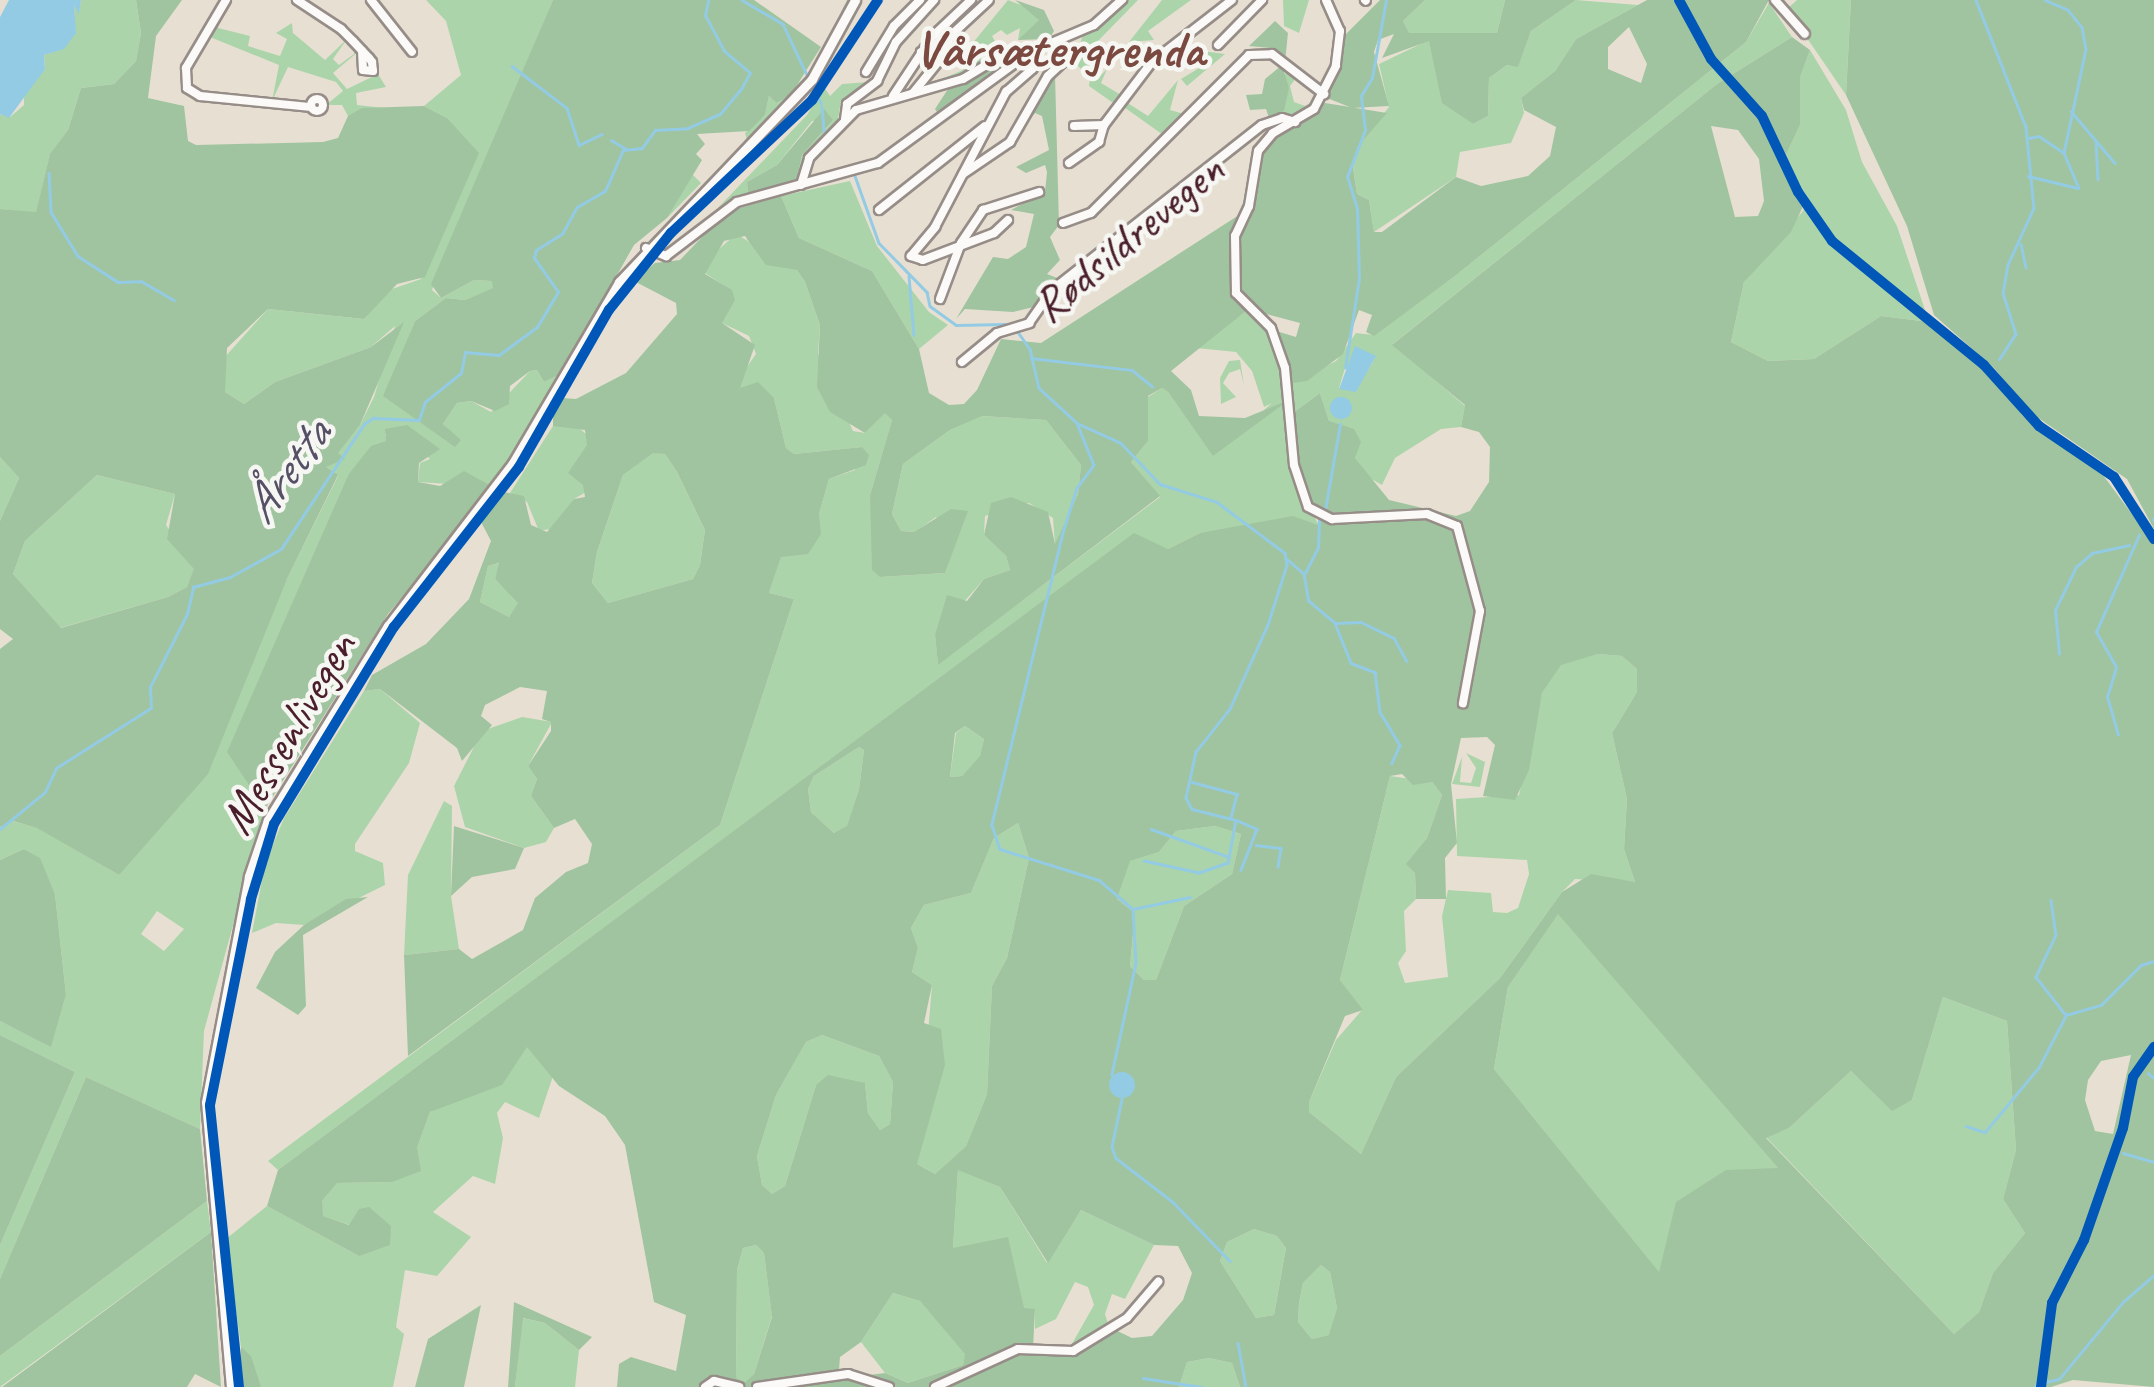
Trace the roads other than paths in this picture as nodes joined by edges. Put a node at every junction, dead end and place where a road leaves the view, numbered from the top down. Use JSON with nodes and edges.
{"nodes":[{"id":1,"x":226,"y":0,"type":"edge"},
{"id":2,"x":297,"y":0,"type":"edge"},
{"id":3,"x":371,"y":0,"type":"edge"},
{"id":4,"x":855,"y":0,"type":"edge"},
{"id":5,"x":920,"y":0,"type":"edge"},
{"id":6,"x":934,"y":0,"type":"edge"},
{"id":7,"x":989,"y":0,"type":"edge"},
{"id":8,"x":1122,"y":0,"type":"edge"},
{"id":9,"x":1232,"y":0,"type":"edge"},
{"id":10,"x":1262,"y":0,"type":"edge"},
{"id":11,"x":1326,"y":0,"type":"edge"},
{"id":12,"x":1775,"y":0,"type":"edge"},
{"id":13,"x":972,"y":2,"type":"edge"},
{"id":14,"x":312,"y":4,"type":"edge"},
{"id":15,"x":1805,"y":34,"type":"dead end"},
{"id":16,"x":948,"y":38,"type":"junction"},
{"id":17,"x":1218,"y":45,"type":"dead end"},
{"id":18,"x":362,"y":51,"type":"dead end"},
{"id":19,"x":412,"y":52,"type":"dead end"},
{"id":20,"x":921,"y":52,"type":"junction"},
{"id":21,"x":1030,"y":52,"type":"junction"},
{"id":22,"x":880,"y":53,"type":"junction"},
{"id":23,"x":1067,"y":58,"type":"dead end"},
{"id":24,"x":994,"y":60,"type":"dead end"},
{"id":25,"x":886,"y":64,"type":"junction"},
{"id":26,"x":866,"y":72,"type":"dead end"},
{"id":27,"x":913,"y":93,"type":"junction"},
{"id":28,"x":1324,"y":94,"type":"junction"},
{"id":29,"x":893,"y":96,"type":"junction"},
{"id":30,"x":311,"y":107,"type":"dead end"},
{"id":31,"x":845,"y":118,"type":"junction"},
{"id":32,"x":1295,"y":122,"type":"junction"},
{"id":33,"x":989,"y":123,"type":"junction"},
{"id":34,"x":1104,"y":125,"type":"junction"},
{"id":35,"x":1074,"y":126,"type":"dead end"},
{"id":36,"x":1069,"y":163,"type":"dead end"},
{"id":37,"x":963,"y":174,"type":"junction"},
{"id":38,"x":801,"y":185,"type":"junction"},
{"id":39,"x":1039,"y":192,"type":"dead end"},
{"id":40,"x":880,"y":210,"type":"dead end"},
{"id":41,"x":1008,"y":220,"type":"dead end"},
{"id":42,"x":1063,"y":223,"type":"dead end"},
{"id":43,"x":961,"y":243,"type":"junction"},
{"id":44,"x":649,"y":244,"type":"junction"},
{"id":45,"x":940,"y":299,"type":"dead end"},
{"id":46,"x":962,"y":362,"type":"dead end"},
{"id":47,"x":1464,"y":703,"type":"dead end"},
{"id":48,"x":1158,"y":1282,"type":"dead end"},
{"id":49,"x":231,"y":1387,"type":"edge"},
{"id":50,"x":706,"y":1387,"type":"edge"},
{"id":51,"x":739,"y":1387,"type":"edge"},
{"id":52,"x":757,"y":1387,"type":"edge"},
{"id":53,"x":889,"y":1387,"type":"edge"},
{"id":54,"x":935,"y":1387,"type":"edge"}],
"edges":[{"from":1,"to":30,"type":"street"},
{"from":2,"to":14,"type":"street"},
{"from":3,"to":19,"type":"street"},
{"from":4,"to":44,"type":"main road","name":"Messenlivegen"},
{"from":5,"to":22,"type":"street"},
{"from":6,"to":25,"type":"street"},
{"from":7,"to":16,"type":"street"},
{"from":8,"to":21,"type":"street"},
{"from":9,"to":34,"type":"street"},
{"from":10,"to":17,"type":"street"},
{"from":11,"to":28,"type":"street"},
{"from":12,"to":15,"type":"street"},
{"from":13,"to":20,"type":"street"},
{"from":14,"to":18,"type":"street"},
{"from":16,"to":20,"type":"street"},
{"from":16,"to":27,"type":"street"},
{"from":20,"to":29,"type":"street"},
{"from":21,"to":33,"type":"street"},
{"from":21,"to":38,"type":"street"},
{"from":22,"to":25,"type":"street"},
{"from":22,"to":26,"type":"street"},
{"from":23,"to":37,"type":"street"},
{"from":24,"to":27,"type":"street"},
{"from":25,"to":31,"type":"street"},
{"from":27,"to":29,"type":"street"},
{"from":28,"to":32,"type":"street"},
{"from":28,"to":42,"type":"street"},
{"from":29,"to":31,"type":"street"},
{"from":31,"to":38,"type":"street"},
{"from":32,"to":46,"type":"street","name":"Rødsildrevegen"},
{"from":32,"to":47,"type":"street"},
{"from":33,"to":37,"type":"street"},
{"from":33,"to":40,"type":"street"},
{"from":34,"to":35,"type":"street"},
{"from":34,"to":36,"type":"street"},
{"from":37,"to":43,"type":"street"},
{"from":38,"to":44,"type":"street"},
{"from":39,"to":43,"type":"street"},
{"from":41,"to":43,"type":"street"},
{"from":43,"to":45,"type":"street"},
{"from":44,"to":49,"type":"main road","name":"Messenlivegen"},
{"from":48,"to":54,"type":"street"},
{"from":50,"to":51,"type":"street"},
{"from":52,"to":53,"type":"street"}]}
